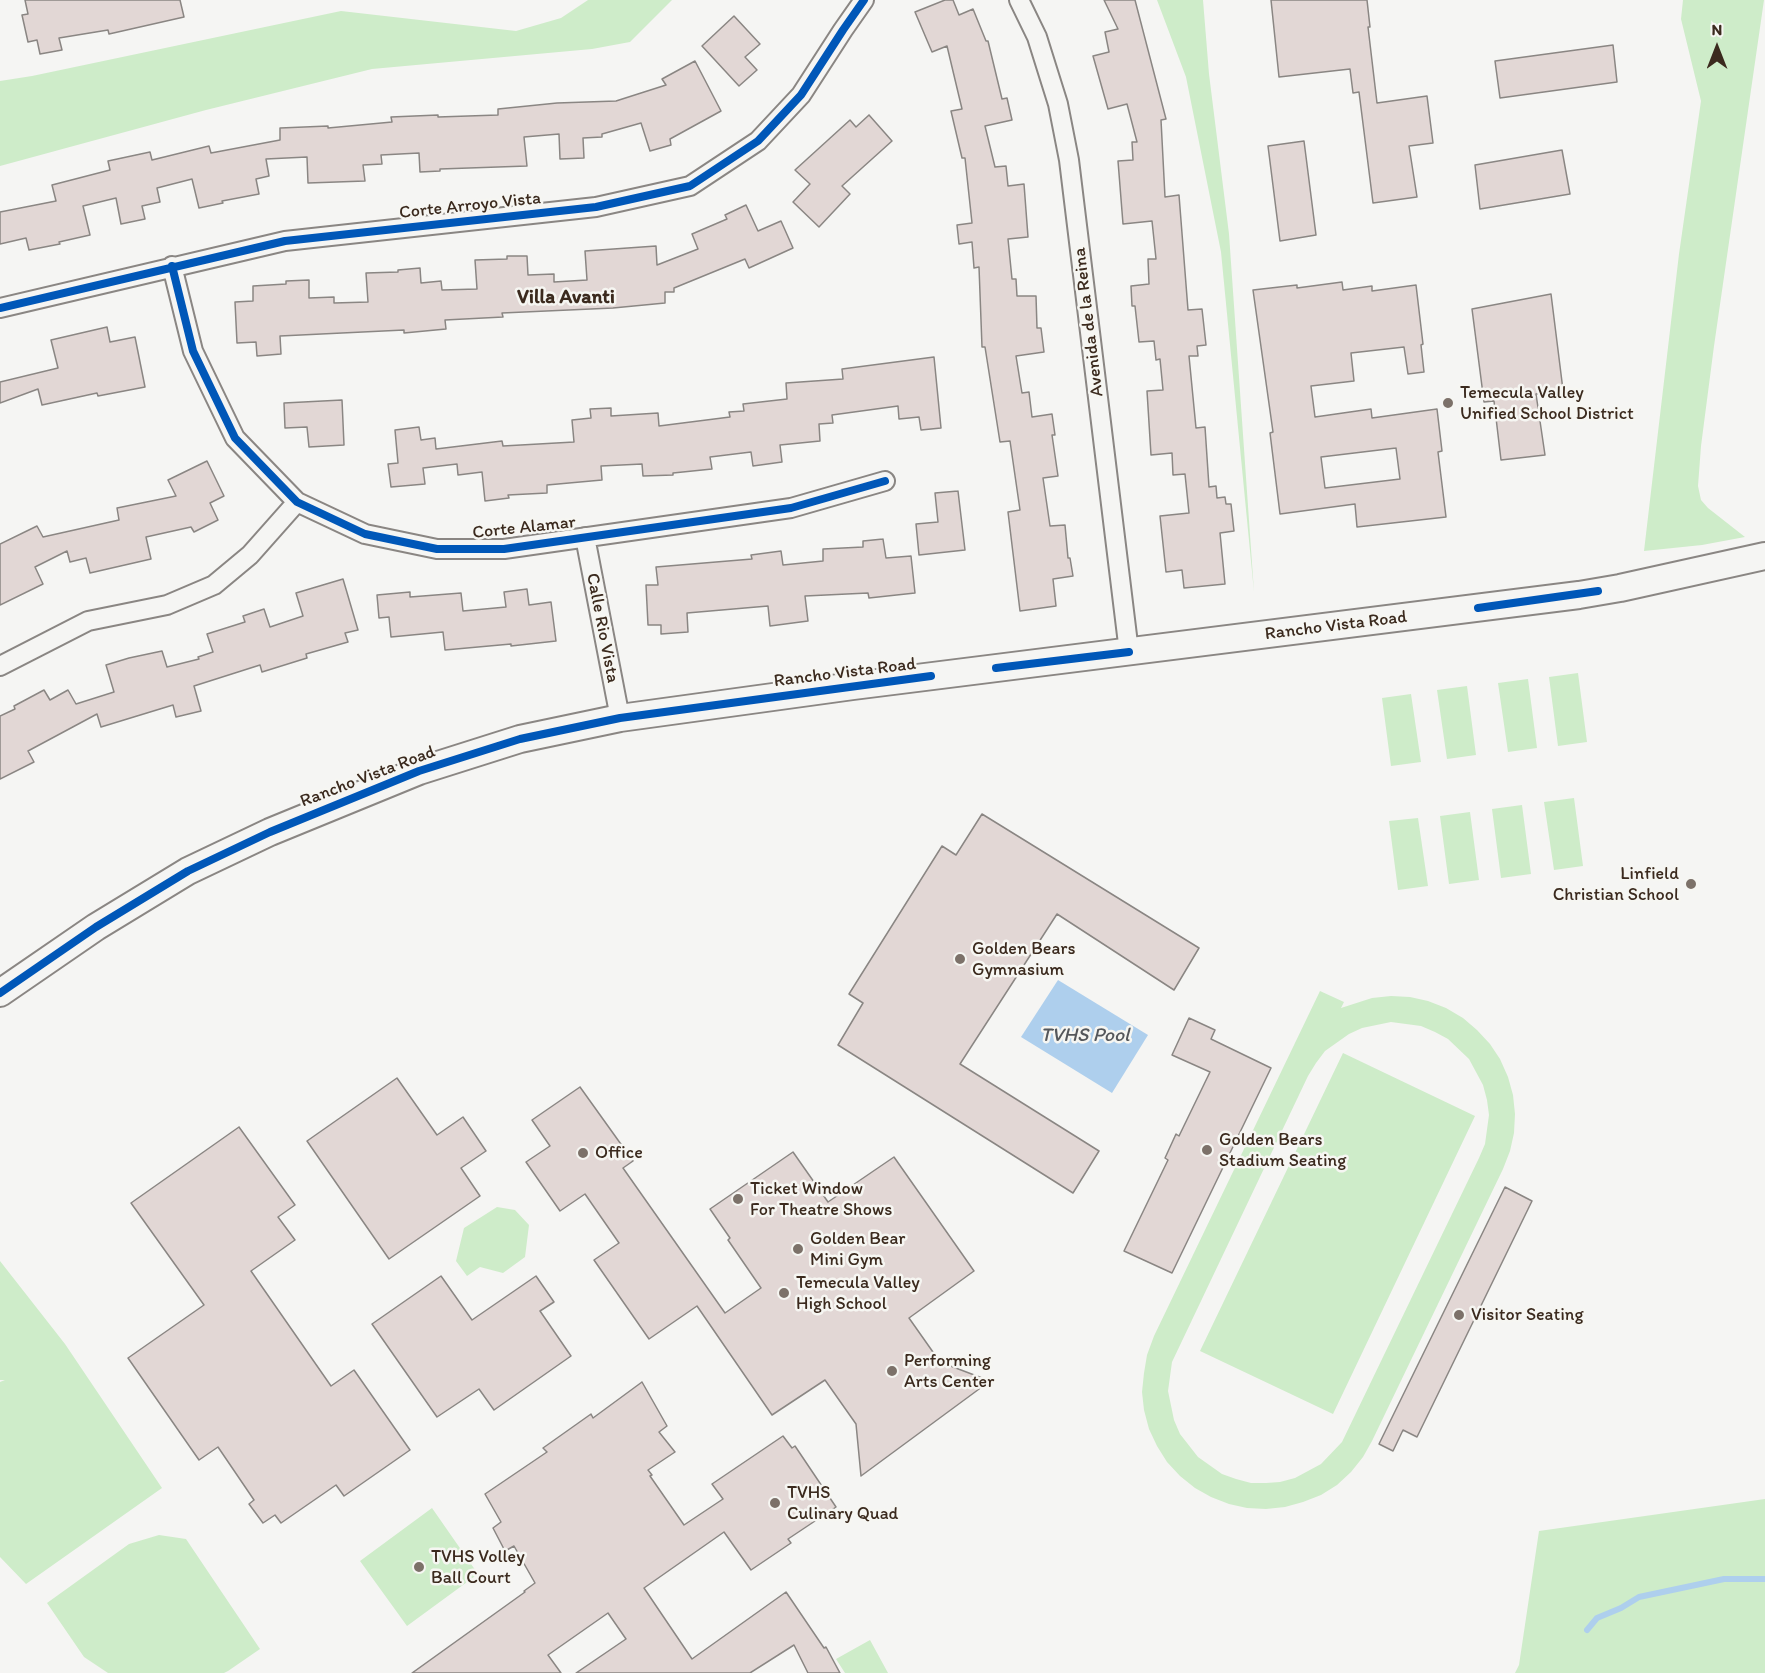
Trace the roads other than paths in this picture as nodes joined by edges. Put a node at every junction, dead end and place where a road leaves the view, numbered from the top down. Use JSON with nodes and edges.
{"nodes":[{"id":1,"x":864,"y":0,"type":"edge"},
{"id":2,"x":1019,"y":0,"type":"edge"},
{"id":3,"x":172,"y":266,"type":"junction"},
{"id":4,"x":0,"y":308,"type":"edge"},
{"id":5,"x":885,"y":481,"type":"dead end"},
{"id":6,"x":297,"y":502,"type":"junction"},
{"id":7,"x":585,"y":537,"type":"junction"},
{"id":8,"x":1765,"y":556,"type":"edge"},
{"id":9,"x":1129,"y":652,"type":"junction"},
{"id":10,"x":0,"y":666,"type":"edge"},
{"id":11,"x":620,"y":718,"type":"junction"},
{"id":12,"x":0,"y":993,"type":"edge"}],
"edges":[{"from":1,"to":3,"type":"street","name":"Corte Arroyo Vista"},
{"from":2,"to":9,"type":"street","name":"Avenida de la Reina"},
{"from":3,"to":4,"type":"street","name":"Corte Arroyo Vista"},
{"from":3,"to":6,"type":"street","name":"Corte Alamar"},
{"from":5,"to":7,"type":"street","name":"Corte Alamar"},
{"from":6,"to":7,"type":"street","name":"Corte Alamar"},
{"from":6,"to":10,"type":"street"},
{"from":7,"to":11,"type":"street","name":"Calle Rio Vista"},
{"from":8,"to":9,"type":"main road","name":"Rancho Vista Road"},
{"from":9,"to":11,"type":"main road","name":"Rancho Vista Road"},
{"from":11,"to":12,"type":"main road","name":"Rancho Vista Road"}]}
